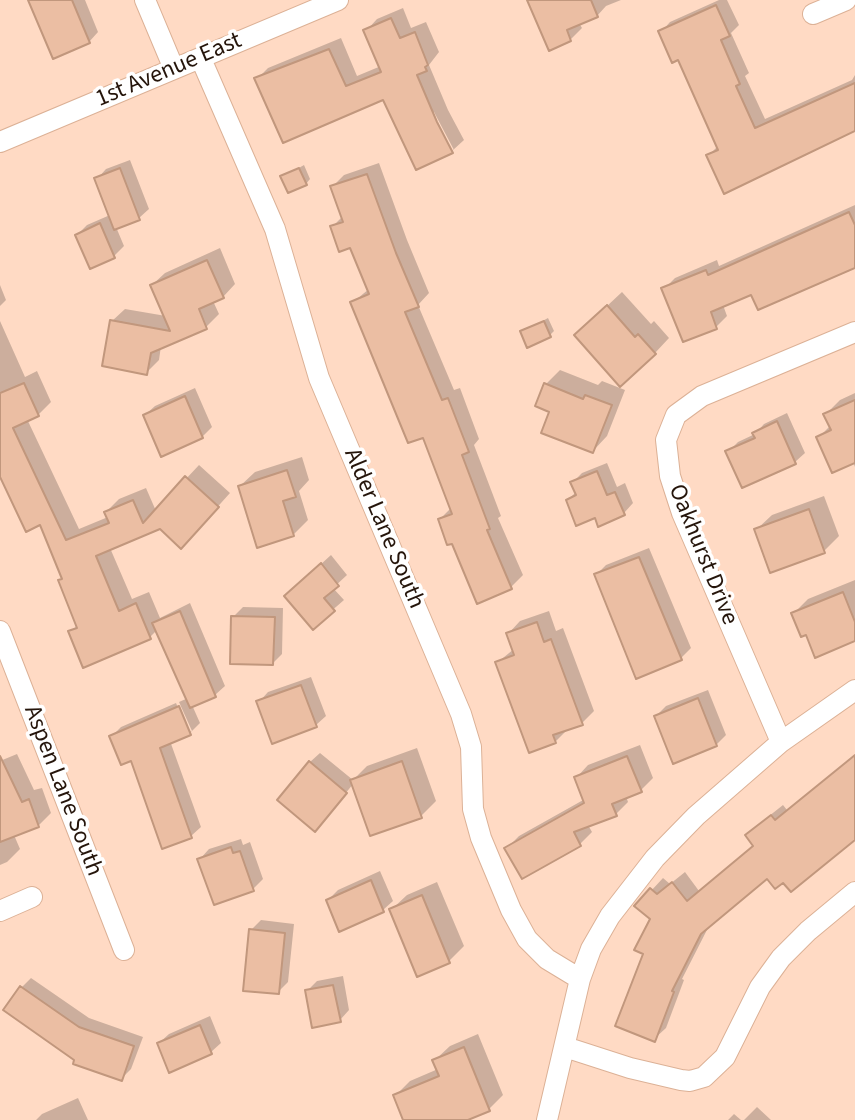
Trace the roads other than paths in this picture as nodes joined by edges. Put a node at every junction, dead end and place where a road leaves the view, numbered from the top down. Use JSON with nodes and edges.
{"nodes":[{"id":1,"x":145,"y":0,"type":"edge"},
{"id":2,"x":338,"y":0,"type":"edge"},
{"id":3,"x":846,"y":0,"type":"edge"},
{"id":4,"x":813,"y":14,"type":"dead end"},
{"id":5,"x":201,"y":59,"type":"junction"},
{"id":6,"x":174,"y":69,"type":"junction"},
{"id":7,"x":0,"y":142,"type":"edge"},
{"id":8,"x":855,"y":332,"type":"edge"},
{"id":9,"x":0,"y":631,"type":"edge"},
{"id":10,"x":855,"y":690,"type":"edge"},
{"id":11,"x":781,"y":742,"type":"junction"},
{"id":12,"x":855,"y":892,"type":"edge"},
{"id":13,"x":32,"y":897,"type":"dead end"},
{"id":14,"x":0,"y":911,"type":"edge"},
{"id":15,"x":124,"y":950,"type":"dead end"},
{"id":16,"x":580,"y":979,"type":"junction"},
{"id":17,"x":565,"y":1047,"type":"junction"},
{"id":18,"x":547,"y":1120,"type":"edge"}],
"edges":[{"from":1,"to":6,"type":"street"},
{"from":2,"to":5,"type":"street","name":"1st Avenue East"},
{"from":3,"to":4,"type":"street"},
{"from":5,"to":6,"type":"street","name":"1st Avenue East"},
{"from":5,"to":16,"type":"street","name":"Alder Lane South"},
{"from":6,"to":7,"type":"street","name":"1st Avenue East"},
{"from":8,"to":11,"type":"street","name":"Oakhurst Drive"},
{"from":9,"to":15,"type":"street","name":"Aspen Lane South"},
{"from":10,"to":11,"type":"street"},
{"from":11,"to":16,"type":"street"},
{"from":12,"to":17,"type":"street"},
{"from":13,"to":14,"type":"street"},
{"from":16,"to":17,"type":"street"},
{"from":17,"to":18,"type":"street"}]}
